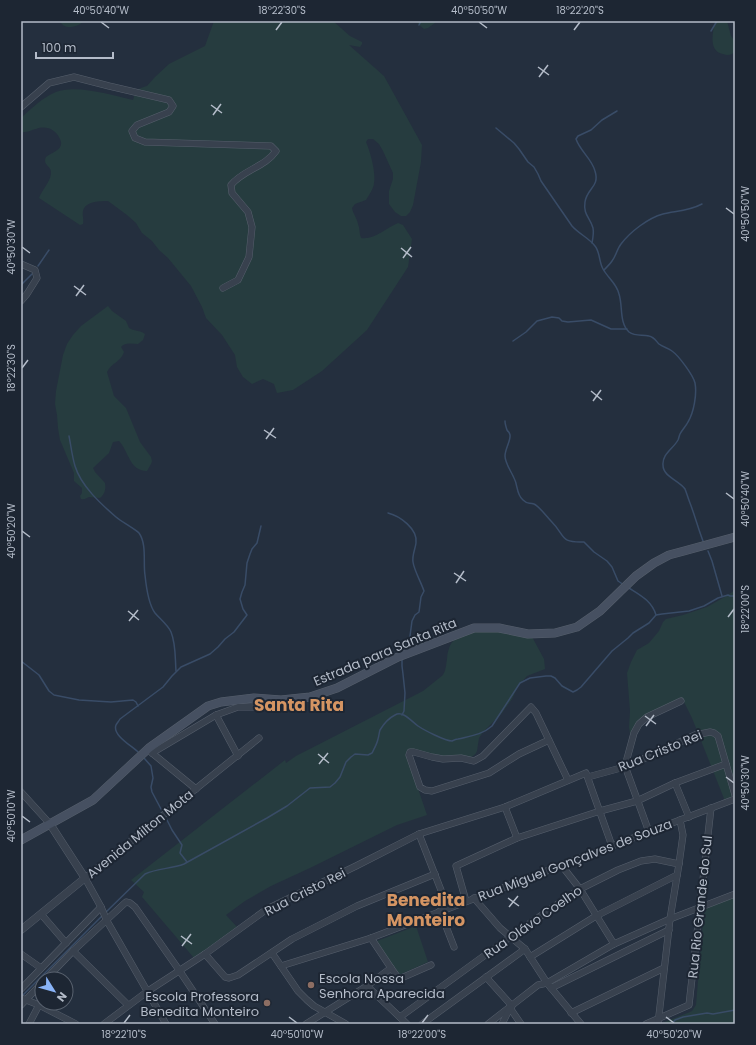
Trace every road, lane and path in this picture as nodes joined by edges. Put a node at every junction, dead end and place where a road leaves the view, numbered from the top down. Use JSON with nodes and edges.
{"nodes":[{"id":1,"x":21,"y":107,"type":"edge"},
{"id":2,"x":21,"y":264,"type":"edge"},
{"id":3,"x":223,"y":288,"type":"dead end"},
{"id":4,"x":21,"y":301,"type":"edge"},
{"id":5,"x":735,"y":537,"type":"edge"},
{"id":6,"x":281,"y":700,"type":"junction"},
{"id":7,"x":681,"y":701,"type":"dead end"},
{"id":8,"x":216,"y":716,"type":"junction"},
{"id":9,"x":259,"y":738,"type":"dead end"},
{"id":10,"x":549,"y":740,"type":"junction"},
{"id":11,"x":151,"y":750,"type":"junction"},
{"id":12,"x":238,"y":756,"type":"junction"},
{"id":13,"x":726,"y":764,"type":"junction"},
{"id":14,"x":625,"y":766,"type":"junction"},
{"id":15,"x":587,"y":775,"type":"junction"},
{"id":16,"x":568,"y":780,"type":"junction"},
{"id":17,"x":675,"y":783,"type":"junction"},
{"id":18,"x":196,"y":789,"type":"junction"},
{"id":19,"x":21,"y":792,"type":"edge"},
{"id":20,"x":735,"y":795,"type":"edge"},
{"id":21,"x":735,"y":799,"type":"edge"},
{"id":22,"x":638,"y":800,"type":"junction"},
{"id":23,"x":505,"y":807,"type":"junction"},
{"id":24,"x":711,"y":808,"type":"junction"},
{"id":25,"x":600,"y":811,"type":"junction"},
{"id":26,"x":689,"y":817,"type":"junction"},
{"id":27,"x":680,"y":820,"type":"junction"},
{"id":28,"x":50,"y":824,"type":"junction"},
{"id":29,"x":649,"y":832,"type":"junction"},
{"id":30,"x":419,"y":834,"type":"junction"},
{"id":31,"x":517,"y":838,"type":"junction"},
{"id":32,"x":21,"y":840,"type":"edge"},
{"id":33,"x":612,"y":846,"type":"junction"},
{"id":34,"x":679,"y":864,"type":"junction"},
{"id":35,"x":562,"y":866,"type":"junction"},
{"id":36,"x":435,"y":874,"type":"junction"},
{"id":37,"x":678,"y":875,"type":"junction"},
{"id":38,"x":85,"y":878,"type":"junction"},
{"id":39,"x":580,"y":889,"type":"junction"},
{"id":40,"x":735,"y":894,"type":"edge"},
{"id":41,"x":474,"y":898,"type":"junction"},
{"id":42,"x":466,"y":901,"type":"junction"},
{"id":43,"x":448,"y":908,"type":"junction"},
{"id":44,"x":700,"y":908,"type":"junction"},
{"id":45,"x":102,"y":909,"type":"junction"},
{"id":46,"x":440,"y":912,"type":"junction"},
{"id":47,"x":40,"y":914,"type":"junction"},
{"id":48,"x":596,"y":916,"type":"junction"},
{"id":49,"x":107,"y":919,"type":"junction"},
{"id":50,"x":670,"y":919,"type":"junction"},
{"id":51,"x":21,"y":930,"type":"edge"},
{"id":52,"x":669,"y":930,"type":"junction"},
{"id":53,"x":510,"y":937,"type":"junction"},
{"id":54,"x":371,"y":938,"type":"junction"},
{"id":55,"x":66,"y":943,"type":"junction"},
{"id":56,"x":614,"y":944,"type":"junction"},
{"id":57,"x":454,"y":947,"type":"dead end"},
{"id":58,"x":525,"y":949,"type":"junction"},
{"id":59,"x":73,"y":951,"type":"junction"},
{"id":60,"x":272,"y":953,"type":"junction"},
{"id":61,"x":21,"y":954,"type":"edge"},
{"id":62,"x":205,"y":954,"type":"junction"},
{"id":63,"x":530,"y":957,"type":"junction"},
{"id":64,"x":431,"y":965,"type":"dead end"},
{"id":65,"x":281,"y":966,"type":"junction"},
{"id":66,"x":41,"y":968,"type":"junction"},
{"id":67,"x":391,"y":968,"type":"junction"},
{"id":68,"x":664,"y":968,"type":"junction"},
{"id":69,"x":179,"y":970,"type":"junction"},
{"id":70,"x":54,"y":971,"type":"edge"},
{"id":71,"x":486,"y":977,"type":"junction"},
{"id":72,"x":546,"y":983,"type":"junction"},
{"id":73,"x":367,"y":986,"type":"junction"},
{"id":74,"x":21,"y":988,"type":"edge"},
{"id":75,"x":551,"y":988,"type":"junction"},
{"id":76,"x":148,"y":990,"type":"junction"},
{"id":77,"x":34,"y":991,"type":"edge"},
{"id":78,"x":23,"y":1001,"type":"edge"},
{"id":79,"x":34,"y":1005,"type":"edge"},
{"id":80,"x":128,"y":1005,"type":"junction"},
{"id":81,"x":511,"y":1007,"type":"junction"},
{"id":82,"x":36,"y":1011,"type":"edge"},
{"id":83,"x":49,"y":1011,"type":"edge"},
{"id":84,"x":325,"y":1011,"type":"junction"},
{"id":85,"x":571,"y":1013,"type":"junction"},
{"id":86,"x":400,"y":1017,"type":"junction"},
{"id":87,"x":658,"y":1021,"type":"edge"},
{"id":88,"x":29,"y":1024,"type":"edge"},
{"id":89,"x":76,"y":1024,"type":"edge"},
{"id":90,"x":104,"y":1024,"type":"edge"},
{"id":91,"x":166,"y":1024,"type":"edge"},
{"id":92,"x":215,"y":1024,"type":"edge"},
{"id":93,"x":306,"y":1024,"type":"edge"},
{"id":94,"x":346,"y":1024,"type":"edge"},
{"id":95,"x":407,"y":1024,"type":"edge"},
{"id":96,"x":422,"y":1024,"type":"edge"},
{"id":97,"x":488,"y":1024,"type":"edge"},
{"id":98,"x":502,"y":1024,"type":"edge"},
{"id":99,"x":521,"y":1024,"type":"edge"},
{"id":100,"x":580,"y":1024,"type":"edge"},
{"id":101,"x":646,"y":1024,"type":"edge"}],
"edges":[{"from":1,"to":3,"type":"street"},
{"from":2,"to":4,"type":"street"},
{"from":5,"to":6,"type":"main road","name":"Estrada para Santa Rita"},
{"from":6,"to":8,"type":"street"},
{"from":6,"to":11,"type":"main road","name":"Estrada para Santa Rita"},
{"from":7,"to":14,"type":"street"},
{"from":8,"to":11,"type":"street"},
{"from":8,"to":12,"type":"street"},
{"from":9,"to":12,"type":"street","name":"Avenida Milton Mota"},
{"from":10,"to":10,"type":"street"},
{"from":10,"to":16,"type":"street"},
{"from":11,"to":18,"type":"street"},
{"from":11,"to":28,"type":"main road","name":"Estrada para Santa Rita"},
{"from":12,"to":18,"type":"street","name":"Avenida Milton Mota"},
{"from":13,"to":14,"type":"street","name":"Rua Cristo Rei"},
{"from":13,"to":17,"type":"street"},
{"from":13,"to":20,"type":"street","name":"Rua Cristo Rei"},
{"from":14,"to":15,"type":"street","name":"Rua Cristo Rei"},
{"from":14,"to":22,"type":"street"},
{"from":15,"to":16,"type":"street","name":"Rua Cristo Rei"},
{"from":15,"to":25,"type":"street"},
{"from":16,"to":23,"type":"street","name":"Rua Cristo Rei"},
{"from":17,"to":22,"type":"street"},
{"from":17,"to":26,"type":"street","name":"Rua Miguel Gonçalves de Souza"},
{"from":18,"to":38,"type":"street","name":"Avenida Milton Mota"},
{"from":19,"to":28,"type":"street"},
{"from":21,"to":24,"type":"street","name":"Rua Miguel Gonçalves de Souza"},
{"from":22,"to":25,"type":"street"},
{"from":22,"to":29,"type":"street"},
{"from":23,"to":30,"type":"street","name":"Rua Cristo Rei"},
{"from":23,"to":31,"type":"street"},
{"from":24,"to":26,"type":"street","name":"Rua Miguel Gonçalves de Souza"},
{"from":24,"to":44,"type":"street","name":"Rua Rio Grande do Sul"},
{"from":25,"to":31,"type":"street"},
{"from":25,"to":33,"type":"street"},
{"from":26,"to":27,"type":"street","name":"Rua Miguel Gonçalves de Souza"},
{"from":27,"to":29,"type":"street","name":"Rua Miguel Gonçalves de Souza"},
{"from":27,"to":34,"type":"street"},
{"from":28,"to":32,"type":"main road","name":"Estrada para Santa Rita"},
{"from":28,"to":38,"type":"street"},
{"from":29,"to":33,"type":"street","name":"Rua Miguel Gonçalves de Souza"},
{"from":30,"to":36,"type":"street"},
{"from":30,"to":62,"type":"street","name":"Rua Cristo Rei"},
{"from":31,"to":42,"type":"street"},
{"from":33,"to":35,"type":"street","name":"Rua Miguel Gonçalves de Souza"},
{"from":34,"to":37,"type":"street"},
{"from":34,"to":39,"type":"street","name":"Rua Olávo Coelho"},
{"from":35,"to":39,"type":"street"},
{"from":35,"to":41,"type":"street","name":"Rua Miguel Gonçalves de Souza"},
{"from":36,"to":43,"type":"street"},
{"from":36,"to":60,"type":"street"},
{"from":37,"to":48,"type":"street"},
{"from":37,"to":50,"type":"street"},
{"from":38,"to":45,"type":"street"},
{"from":38,"to":47,"type":"street","name":"Avenida Milton Mota"},
{"from":39,"to":48,"type":"street"},
{"from":39,"to":53,"type":"street","name":"Rua Olávo Coelho"},
{"from":40,"to":44,"type":"street"},
{"from":41,"to":42,"type":"street","name":"Rua Miguel Gonçalves de Souza"},
{"from":41,"to":53,"type":"street"},
{"from":42,"to":43,"type":"street","name":"Rua Miguel Gonçalves de Souza"},
{"from":43,"to":46,"type":"street","name":"Rua Miguel Gonçalves de Souza"},
{"from":44,"to":50,"type":"street"},
{"from":44,"to":87,"type":"street","name":"Rua Rio Grande do Sul"},
{"from":45,"to":49,"type":"street"},
{"from":45,"to":55,"type":"street"},
{"from":46,"to":54,"type":"street","name":"Rua Miguel Gonçalves de Souza"},
{"from":46,"to":57,"type":"street"},
{"from":47,"to":51,"type":"street","name":"Avenida Milton Mota"},
{"from":47,"to":55,"type":"street"},
{"from":48,"to":56,"type":"street"},
{"from":48,"to":63,"type":"street"},
{"from":49,"to":59,"type":"street"},
{"from":49,"to":69,"type":"street"},
{"from":49,"to":76,"type":"street"},
{"from":50,"to":52,"type":"street"},
{"from":50,"to":56,"type":"street"},
{"from":52,"to":68,"type":"street"},
{"from":52,"to":75,"type":"street"},
{"from":53,"to":58,"type":"street"},
{"from":53,"to":86,"type":"street","name":"Rua Olávo Coelho"},
{"from":54,"to":65,"type":"street","name":"Rua Miguel Gonçalves de Souza"},
{"from":54,"to":67,"type":"street"},
{"from":55,"to":66,"type":"street"},
{"from":56,"to":72,"type":"street"},
{"from":58,"to":63,"type":"street"},
{"from":58,"to":71,"type":"street"},
{"from":59,"to":70,"type":"street"},
{"from":59,"to":80,"type":"street"},
{"from":60,"to":62,"type":"street"},
{"from":60,"to":65,"type":"street"},
{"from":61,"to":66,"type":"street"},
{"from":62,"to":69,"type":"street","name":"Rua Cristo Rei"},
{"from":63,"to":72,"type":"street"},
{"from":64,"to":67,"type":"street"},
{"from":65,"to":84,"type":"street"},
{"from":66,"to":74,"type":"street"},
{"from":67,"to":73,"type":"street"},
{"from":68,"to":85,"type":"street"},
{"from":68,"to":87,"type":"street"},
{"from":69,"to":76,"type":"street","name":"Rua Cristo Rei"},
{"from":69,"to":92,"type":"street"},
{"from":71,"to":81,"type":"street"},
{"from":71,"to":96,"type":"street"},
{"from":72,"to":75,"type":"street"},
{"from":72,"to":81,"type":"street"},
{"from":73,"to":84,"type":"street"},
{"from":73,"to":86,"type":"street"},
{"from":75,"to":85,"type":"street"},
{"from":76,"to":80,"type":"street","name":"Rua Cristo Rei"},
{"from":76,"to":91,"type":"street"},
{"from":77,"to":78,"type":"street"},
{"from":78,"to":79,"type":"street"},
{"from":80,"to":90,"type":"street","name":"Rua Cristo Rei"},
{"from":81,"to":97,"type":"street"},
{"from":81,"to":98,"type":"street"},
{"from":81,"to":99,"type":"street"},
{"from":82,"to":88,"type":"street"},
{"from":83,"to":89,"type":"street"},
{"from":84,"to":93,"type":"street"},
{"from":84,"to":94,"type":"street"},
{"from":85,"to":100,"type":"street"},
{"from":86,"to":95,"type":"street"},
{"from":87,"to":101,"type":"street"}]}
